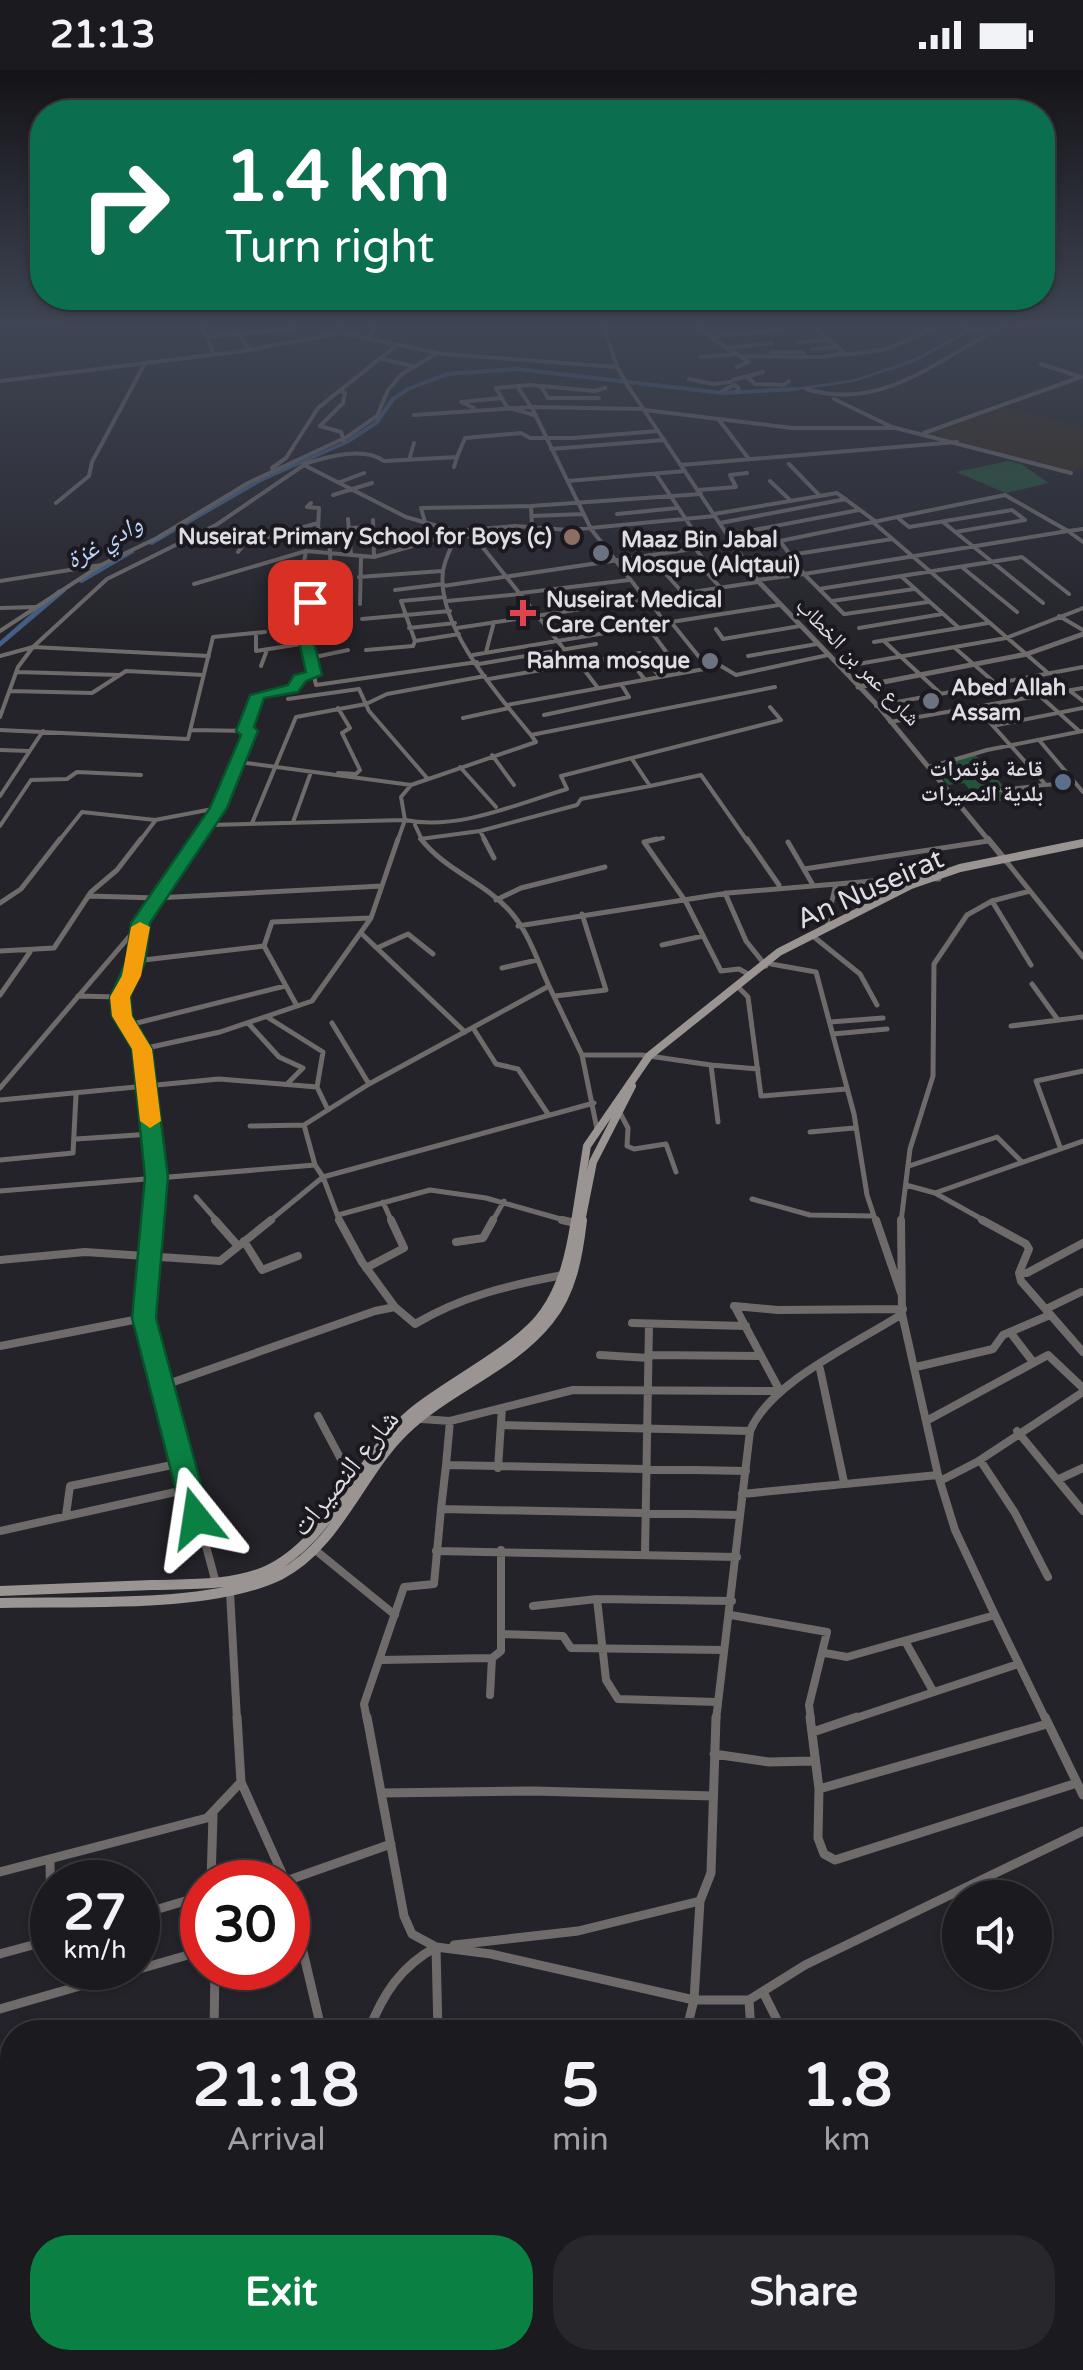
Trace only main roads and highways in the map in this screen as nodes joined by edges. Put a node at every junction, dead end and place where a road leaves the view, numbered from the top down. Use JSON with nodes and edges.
{"nodes":[{"id":1,"x":1083,"y":844,"type":"edge"},
{"id":2,"x":1004,"y":858,"type":"joint"},
{"id":3,"x":832,"y":925,"type":"junction"},
{"id":4,"x":763,"y":968,"type":"junction"},
{"id":5,"x":640,"y":1068,"type":"junction"},
{"id":6,"x":0,"y":1591,"type":"edge"},
{"id":7,"x":0,"y":1603,"type":"edge"}],
"edges":[{"from":1,"to":2,"type":"main road"},
{"from":2,"to":3,"type":"main road","name":"An Nuseirat"},
{"from":3,"to":4,"type":"main road","name":"شارع النصيرات"},
{"from":3,"to":4,"type":"main road","name":"An Nuseirat"},
{"from":4,"to":5,"type":"main road","name":"شارع النصيرات"},
{"from":5,"to":6,"type":"main road","name":"شارع النصيرات"},
{"from":5,"to":7,"type":"main road","name":"شارع النصيرات"}]}
